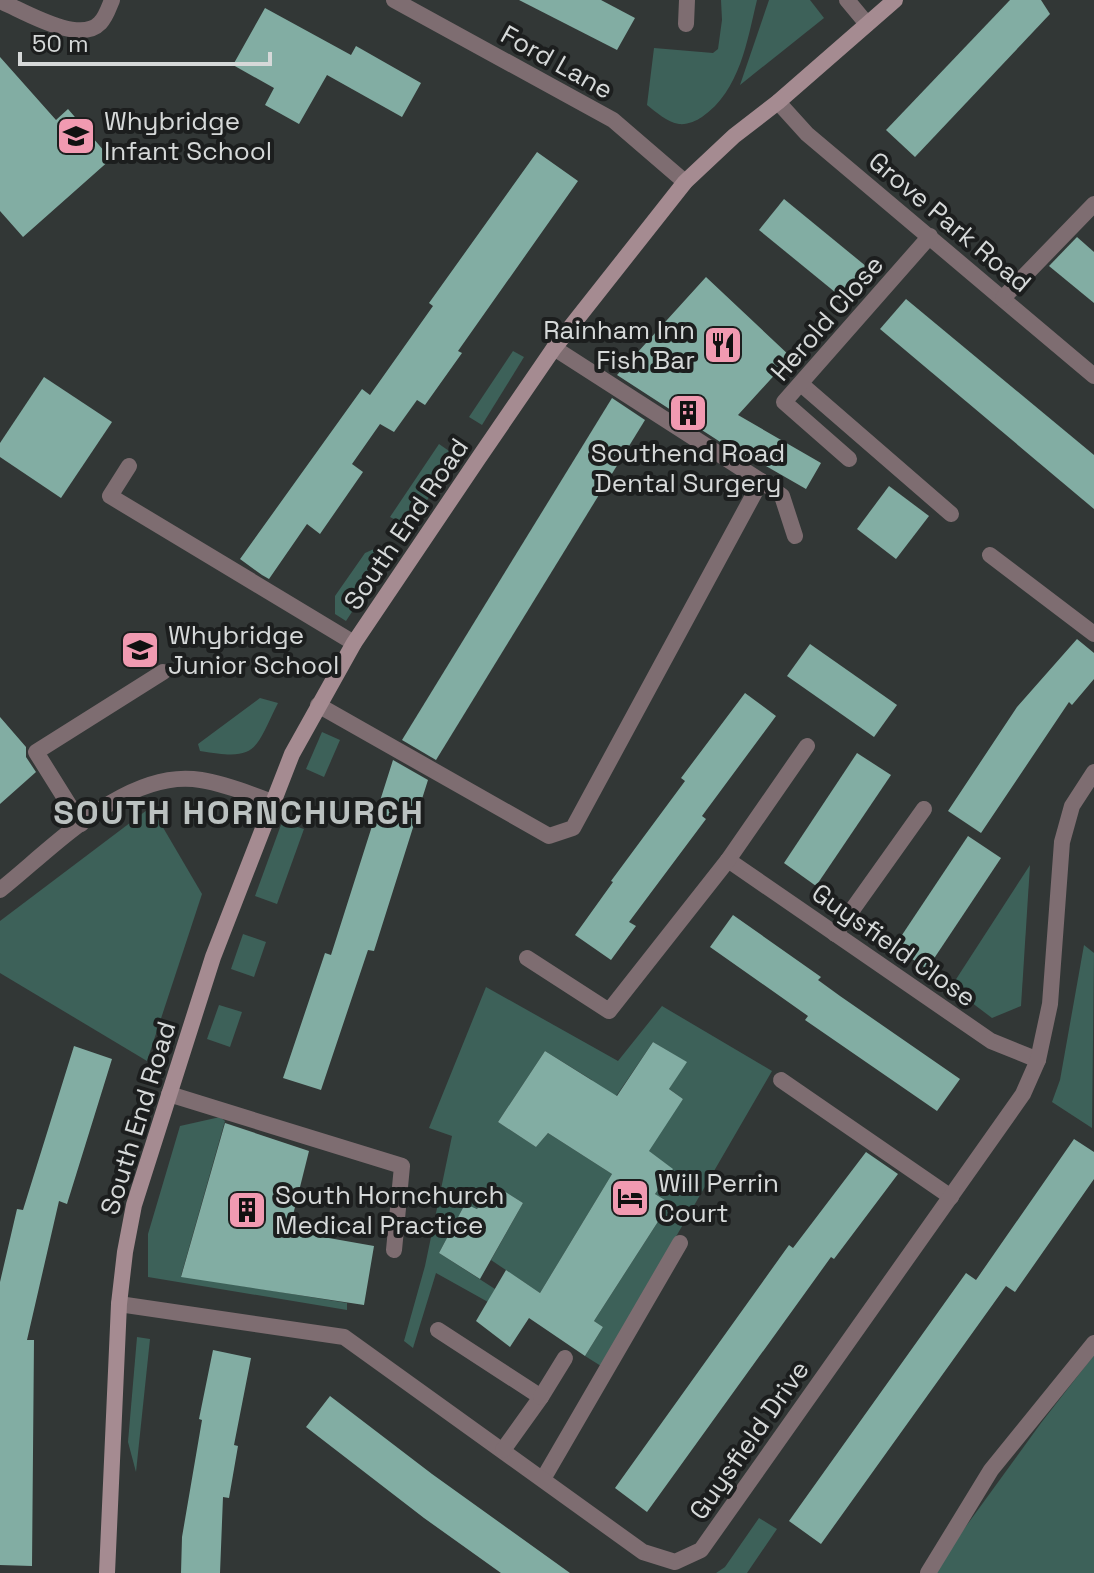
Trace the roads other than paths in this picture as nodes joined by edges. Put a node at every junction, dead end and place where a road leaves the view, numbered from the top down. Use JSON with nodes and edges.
{"nodes":[{"id":1,"x":112,"y":0,"type":"edge"},
{"id":2,"x":394,"y":0,"type":"edge"},
{"id":3,"x":687,"y":0,"type":"edge"},
{"id":4,"x":847,"y":0,"type":"edge"},
{"id":5,"x":895,"y":0,"type":"edge"},
{"id":6,"x":0,"y":1,"type":"edge"},
{"id":7,"x":686,"y":24,"type":"dead end"},
{"id":8,"x":867,"y":24,"type":"junction"},
{"id":9,"x":778,"y":102,"type":"junction"},
{"id":10,"x":685,"y":182,"type":"junction"},
{"id":11,"x":1094,"y":204,"type":"edge"},
{"id":12,"x":930,"y":236,"type":"junction"},
{"id":13,"x":1003,"y":298,"type":"junction"},
{"id":14,"x":554,"y":348,"type":"junction"},
{"id":15,"x":1094,"y":376,"type":"edge"},
{"id":16,"x":801,"y":384,"type":"junction"},
{"id":17,"x":849,"y":459,"type":"dead end"},
{"id":18,"x":129,"y":466,"type":"dead end"},
{"id":19,"x":761,"y":481,"type":"junction"},
{"id":20,"x":951,"y":514,"type":"dead end"},
{"id":21,"x":795,"y":536,"type":"dead end"},
{"id":22,"x":990,"y":555,"type":"dead end"},
{"id":23,"x":1094,"y":634,"type":"edge"},
{"id":24,"x":354,"y":643,"type":"junction"},
{"id":25,"x":163,"y":672,"type":"dead end"},
{"id":26,"x":318,"y":705,"type":"junction"},
{"id":27,"x":807,"y":746,"type":"dead end"},
{"id":28,"x":1094,"y":772,"type":"edge"},
{"id":29,"x":272,"y":802,"type":"junction"},
{"id":30,"x":924,"y":809,"type":"dead end"},
{"id":31,"x":81,"y":824,"type":"junction"},
{"id":32,"x":728,"y":860,"type":"junction"},
{"id":33,"x":0,"y":890,"type":"edge"},
{"id":34,"x":835,"y":934,"type":"junction"},
{"id":35,"x":527,"y":958,"type":"dead end"},
{"id":36,"x":1038,"y":1060,"type":"junction"},
{"id":37,"x":781,"y":1080,"type":"dead end"},
{"id":38,"x":169,"y":1094,"type":"junction"},
{"id":39,"x":951,"y":1197,"type":"junction"},
{"id":40,"x":680,"y":1243,"type":"dead end"},
{"id":41,"x":394,"y":1250,"type":"dead end"},
{"id":42,"x":119,"y":1304,"type":"junction"},
{"id":43,"x":438,"y":1330,"type":"dead end"},
{"id":44,"x":1094,"y":1343,"type":"edge"},
{"id":45,"x":565,"y":1358,"type":"dead end"},
{"id":46,"x":541,"y":1397,"type":"junction"},
{"id":47,"x":503,"y":1450,"type":"junction"},
{"id":48,"x":543,"y":1479,"type":"junction"},
{"id":49,"x":107,"y":1573,"type":"edge"},
{"id":50,"x":928,"y":1573,"type":"edge"}],
"edges":[{"from":1,"to":6,"type":"street"},
{"from":2,"to":10,"type":"street","name":"Ford Lane"},
{"from":3,"to":7,"type":"street"},
{"from":4,"to":8,"type":"street"},
{"from":5,"to":8,"type":"street","name":"South End Road"},
{"from":8,"to":9,"type":"street","name":"South End Road"},
{"from":9,"to":10,"type":"street","name":"South End Road"},
{"from":9,"to":12,"type":"street","name":"Grove Park Road"},
{"from":10,"to":14,"type":"street","name":"South End Road"},
{"from":11,"to":13,"type":"street"},
{"from":12,"to":13,"type":"street","name":"Grove Park Road"},
{"from":12,"to":16,"type":"street","name":"Herold Close"},
{"from":13,"to":15,"type":"street","name":"Grove Park Road"},
{"from":14,"to":19,"type":"street"},
{"from":14,"to":24,"type":"street","name":"South End Road"},
{"from":16,"to":17,"type":"street","name":"Herold Close"},
{"from":16,"to":20,"type":"street"},
{"from":18,"to":24,"type":"street"},
{"from":19,"to":21,"type":"street"},
{"from":19,"to":26,"type":"street"},
{"from":22,"to":23,"type":"street"},
{"from":24,"to":26,"type":"street","name":"South End Road"},
{"from":25,"to":31,"type":"street"},
{"from":26,"to":29,"type":"street","name":"South End Road"},
{"from":27,"to":32,"type":"street"},
{"from":28,"to":36,"type":"street","name":"Guysfield Drive"},
{"from":29,"to":31,"type":"street"},
{"from":29,"to":38,"type":"street","name":"South End Road"},
{"from":30,"to":34,"type":"street"},
{"from":31,"to":33,"type":"street"},
{"from":32,"to":34,"type":"street","name":"Guysfield Close"},
{"from":32,"to":35,"type":"street"},
{"from":34,"to":36,"type":"street","name":"Guysfield Close"},
{"from":36,"to":39,"type":"street","name":"Guysfield Drive"},
{"from":37,"to":39,"type":"street"},
{"from":38,"to":41,"type":"street"},
{"from":38,"to":42,"type":"street","name":"South End Road"},
{"from":39,"to":48,"type":"street","name":"Guysfield Drive"},
{"from":40,"to":48,"type":"street"},
{"from":42,"to":47,"type":"street","name":"Guysfield Drive"},
{"from":42,"to":49,"type":"street","name":"South End Road"},
{"from":43,"to":46,"type":"street"},
{"from":44,"to":50,"type":"street"},
{"from":45,"to":46,"type":"street"},
{"from":46,"to":47,"type":"street"},
{"from":47,"to":48,"type":"street","name":"Guysfield Drive"}]}
